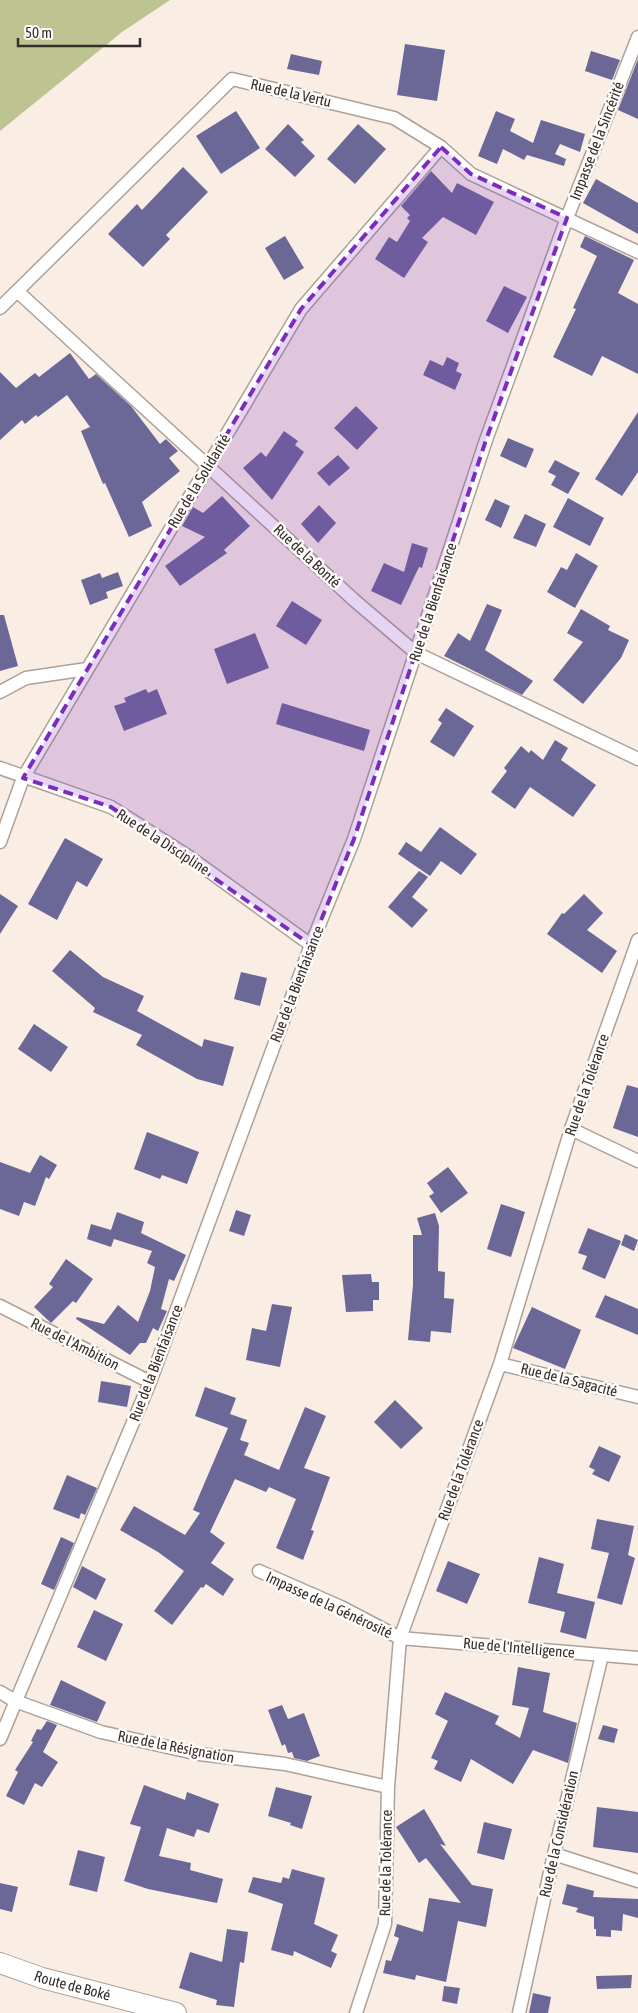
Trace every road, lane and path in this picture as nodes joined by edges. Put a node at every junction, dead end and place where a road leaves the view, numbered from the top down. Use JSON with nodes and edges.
{"nodes":[{"id":1,"x":638,"y":37,"type":"edge"},
{"id":2,"x":441,"y":148,"type":"junction"},
{"id":3,"x":567,"y":218,"type":"junction"},
{"id":4,"x":638,"y":252,"type":"edge"},
{"id":5,"x":17,"y":291,"type":"junction"},
{"id":6,"x":0,"y":308,"type":"edge"},
{"id":7,"x":208,"y":465,"type":"junction"},
{"id":8,"x":416,"y":653,"type":"junction"},
{"id":9,"x":87,"y":670,"type":"junction"},
{"id":10,"x":0,"y":692,"type":"edge"},
{"id":11,"x":638,"y":758,"type":"edge"},
{"id":12,"x":0,"y":768,"type":"edge"},
{"id":13,"x":23,"y":778,"type":"junction"},
{"id":14,"x":0,"y":842,"type":"edge"},
{"id":15,"x":638,"y":940,"type":"edge"},
{"id":16,"x":311,"y":945,"type":"junction"},
{"id":17,"x":571,"y":1129,"type":"junction"},
{"id":18,"x":638,"y":1161,"type":"edge"},
{"id":19,"x":0,"y":1306,"type":"edge"},
{"id":20,"x":500,"y":1364,"type":"junction"},
{"id":21,"x":150,"y":1382,"type":"junction"},
{"id":22,"x":638,"y":1397,"type":"edge"},
{"id":23,"x":259,"y":1571,"type":"dead end"},
{"id":24,"x":400,"y":1638,"type":"junction"},
{"id":25,"x":602,"y":1655,"type":"junction"},
{"id":26,"x":638,"y":1658,"type":"edge"},
{"id":27,"x":0,"y":1692,"type":"edge"},
{"id":28,"x":15,"y":1701,"type":"junction"},
{"id":29,"x":0,"y":1738,"type":"edge"},
{"id":30,"x":388,"y":1787,"type":"junction"},
{"id":31,"x":554,"y":1854,"type":"junction"},
{"id":32,"x":638,"y":1881,"type":"edge"},
{"id":33,"x":0,"y":1963,"type":"edge"},
{"id":34,"x":176,"y":2013,"type":"edge"},
{"id":35,"x":356,"y":2013,"type":"edge"},
{"id":36,"x":519,"y":2013,"type":"edge"}],
"edges":[{"from":1,"to":3,"type":"street","name":"Impasse de la Sincérité"},
{"from":2,"to":3,"type":"street","name":"Rue de la Vertu"},
{"from":2,"to":5,"type":"street","name":"Rue de la Vertu"},
{"from":2,"to":7,"type":"street","name":"Rue de la Solidarité"},
{"from":3,"to":4,"type":"street","name":"Rue de la Vertu"},
{"from":3,"to":8,"type":"street","name":"Rue de la Bienfaisance"},
{"from":5,"to":6,"type":"street","name":"Rue de la Vertu"},
{"from":5,"to":7,"type":"street","name":"Rue de la Bonté"},
{"from":7,"to":8,"type":"street","name":"Rue de la Bonté"},
{"from":7,"to":9,"type":"street","name":"Rue de la Solidarité"},
{"from":8,"to":11,"type":"street","name":"Rue de la Bonté"},
{"from":8,"to":16,"type":"street","name":"Rue de la Bienfaisance"},
{"from":9,"to":10,"type":"street"},
{"from":9,"to":13,"type":"street","name":"Rue de la Solidarité"},
{"from":12,"to":13,"type":"street","name":"Rue de la Discipline"},
{"from":13,"to":14,"type":"street","name":"Rue de la Solidarité"},
{"from":13,"to":16,"type":"street","name":"Rue de la Discipline"},
{"from":15,"to":17,"type":"street","name":"Rue de la Tolérance"},
{"from":16,"to":21,"type":"street","name":"Rue de la Bienfaisance"},
{"from":17,"to":18,"type":"street"},
{"from":17,"to":20,"type":"street","name":"Rue de la Tolérance"},
{"from":19,"to":21,"type":"street","name":"Rue de l'Ambition"},
{"from":20,"to":22,"type":"street","name":"Rue de la Sagacité"},
{"from":20,"to":24,"type":"street","name":"Rue de la Tolérance"},
{"from":21,"to":28,"type":"street","name":"Rue de la Bienfaisance"},
{"from":23,"to":24,"type":"street","name":"Impasse de la Générosité"},
{"from":24,"to":25,"type":"street","name":"Rue de l'Intelligence"},
{"from":24,"to":30,"type":"street","name":"Rue de la Tolérance"},
{"from":25,"to":26,"type":"street","name":"Rue de l'Intelligence"},
{"from":25,"to":31,"type":"street","name":"Rue de la Considération"},
{"from":27,"to":28,"type":"street","name":"Rue de la Résignation"},
{"from":28,"to":29,"type":"street","name":"Rue de la Bienfaisance"},
{"from":28,"to":30,"type":"street","name":"Rue de la Résignation"},
{"from":30,"to":35,"type":"street","name":"Rue de la Tolérance"},
{"from":31,"to":32,"type":"street"},
{"from":31,"to":36,"type":"street","name":"Rue de la Considération"},
{"from":33,"to":34,"type":"main road","name":"Route de Boké"}]}
